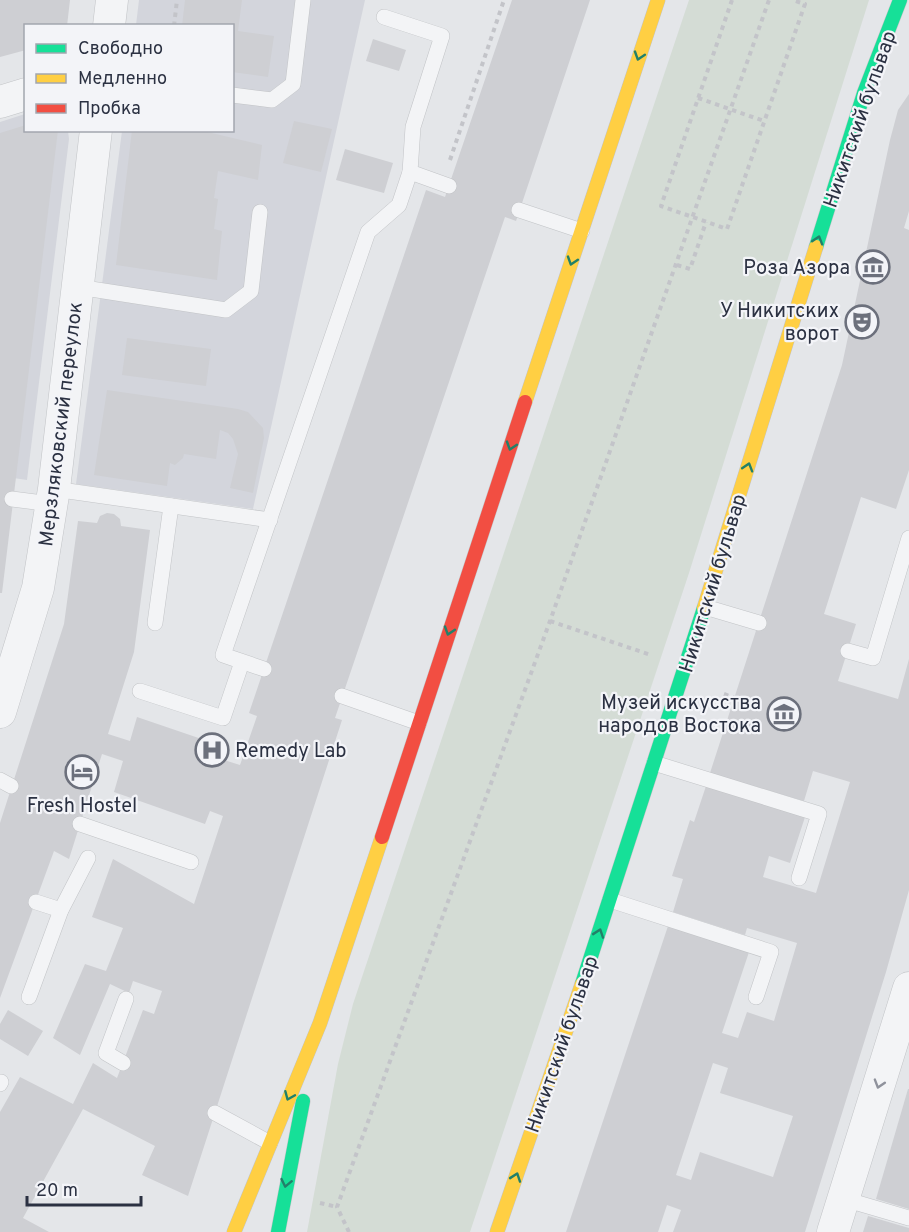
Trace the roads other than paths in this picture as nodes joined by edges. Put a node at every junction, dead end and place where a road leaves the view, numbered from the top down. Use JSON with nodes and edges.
{"nodes":[{"id":1,"x":112,"y":0,"type":"edge"},
{"id":2,"x":303,"y":0,"type":"edge"},
{"id":3,"x":658,"y":0,"type":"edge"},
{"id":4,"x":900,"y":0,"type":"edge"},
{"id":5,"x":384,"y":17,"type":"dead end"},
{"id":6,"x":109,"y":24,"type":"edge"},
{"id":7,"x":24,"y":95,"type":"edge"},
{"id":8,"x":234,"y":95,"type":"edge"},
{"id":9,"x":0,"y":102,"type":"edge"},
{"id":10,"x":96,"y":132,"type":"edge"},
{"id":11,"x":410,"y":172,"type":"junction"},
{"id":12,"x":446,"y":184,"type":"road end"},
{"id":13,"x":519,"y":210,"type":"dead end"},
{"id":14,"x":260,"y":212,"type":"dead end"},
{"id":15,"x":582,"y":231,"type":"junction"},
{"id":16,"x":78,"y":287,"type":"junction"},
{"id":17,"x":53,"y":497,"type":"junction"},
{"id":18,"x":12,"y":499,"type":"dead end"},
{"id":19,"x":171,"y":506,"type":"junction"},
{"id":20,"x":270,"y":520,"type":"junction"},
{"id":21,"x":909,"y":538,"type":"edge"},
{"id":22,"x":705,"y":607,"type":"junction"},
{"id":23,"x":155,"y":623,"type":"dead end"},
{"id":24,"x":759,"y":623,"type":"dead end"},
{"id":25,"x":848,"y":651,"type":"dead end"},
{"id":26,"x":242,"y":662,"type":"junction"},
{"id":27,"x":264,"y":669,"type":"dead end"},
{"id":28,"x":140,"y":691,"type":"dead end"},
{"id":29,"x":342,"y":696,"type":"dead end"},
{"id":30,"x":0,"y":712,"type":"edge"},
{"id":31,"x":419,"y":723,"type":"junction"},
{"id":32,"x":654,"y":763,"type":"junction"},
{"id":33,"x":80,"y":824,"type":"dead end"},
{"id":34,"x":88,"y":858,"type":"dead end"},
{"id":35,"x":191,"y":862,"type":"dead end"},
{"id":36,"x":799,"y":878,"type":"dead end"},
{"id":37,"x":610,"y":900,"type":"junction"},
{"id":38,"x":36,"y":902,"type":"dead end"},
{"id":39,"x":61,"y":910,"type":"junction"},
{"id":40,"x":909,"y":988,"type":"edge"},
{"id":41,"x":29,"y":997,"type":"dead end"},
{"id":42,"x":756,"y":997,"type":"dead end"},
{"id":43,"x":126,"y":999,"type":"dead end"},
{"id":44,"x":320,"y":1023,"type":"junction"},
{"id":45,"x":900,"y":1051,"type":"edge"},
{"id":46,"x":123,"y":1063,"type":"dead end"},
{"id":47,"x":215,"y":1113,"type":"dead end"},
{"id":48,"x":270,"y":1143,"type":"junction"},
{"id":49,"x":844,"y":1199,"type":"junction"},
{"id":50,"x":909,"y":1218,"type":"edge"},
{"id":51,"x":234,"y":1232,"type":"edge"},
{"id":52,"x":278,"y":1232,"type":"edge"},
{"id":53,"x":497,"y":1232,"type":"edge"},
{"id":54,"x":833,"y":1232,"type":"edge"}],
"edges":[{"from":1,"to":6,"type":"street"},
{"from":2,"to":8,"type":"lane"},
{"from":3,"to":15,"type":"main road","one_way":true},
{"from":22,"to":4,"type":"main road","name":"Никитский бульвар","one_way":true},
{"from":5,"to":11,"type":"lane"},
{"from":7,"to":9,"type":"street"},
{"from":10,"to":16,"type":"street","name":"Мерзляковский переулок"},
{"from":11,"to":12,"type":"lane"},
{"from":11,"to":20,"type":"lane"},
{"from":13,"to":15,"type":"lane"},
{"from":14,"to":16,"type":"lane"},
{"from":15,"to":31,"type":"main road","one_way":true},
{"from":16,"to":17,"type":"street","name":"Мерзляковский переулок"},
{"from":17,"to":18,"type":"lane"},
{"from":17,"to":19,"type":"lane"},
{"from":17,"to":30,"type":"street","name":"Мерзляковский переулок"},
{"from":19,"to":20,"type":"lane"},
{"from":19,"to":23,"type":"lane"},
{"from":20,"to":26,"type":"lane"},
{"from":21,"to":25,"type":"lane"},
{"from":22,"to":24,"type":"lane"},
{"from":22,"to":32,"type":"main road","name":"Никитский бульвар"},
{"from":26,"to":27,"type":"lane"},
{"from":26,"to":28,"type":"lane"},
{"from":29,"to":31,"type":"lane"},
{"from":31,"to":44,"type":"main road"},
{"from":32,"to":36,"type":"lane"},
{"from":32,"to":37,"type":"main road","name":"Никитский бульвар"},
{"from":33,"to":35,"type":"lane"},
{"from":34,"to":39,"type":"lane"},
{"from":37,"to":42,"type":"lane"},
{"from":53,"to":37,"type":"main road","name":"Никитский бульвар","one_way":true},
{"from":38,"to":39,"type":"lane"},
{"from":39,"to":41,"type":"lane"},
{"from":40,"to":45,"type":"street"},
{"from":43,"to":46,"type":"lane"},
{"from":44,"to":48,"type":"main road","one_way":true},
{"from":44,"to":52,"type":"main road","one_way":true},
{"from":45,"to":49,"type":"street","one_way":true},
{"from":47,"to":48,"type":"lane"},
{"from":48,"to":51,"type":"main road"},
{"from":49,"to":50,"type":"lane"},
{"from":49,"to":54,"type":"street"}]}
